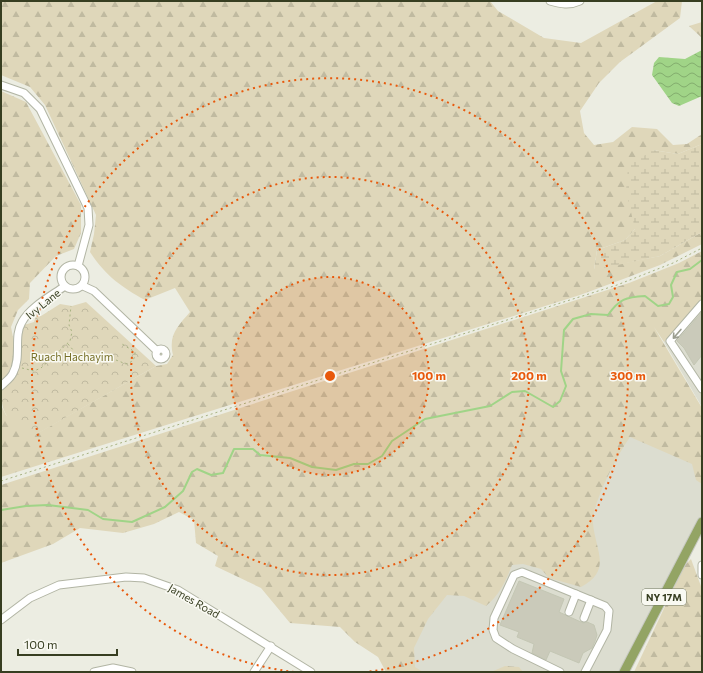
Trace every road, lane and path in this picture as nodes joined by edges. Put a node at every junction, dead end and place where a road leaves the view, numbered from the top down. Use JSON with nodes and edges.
{"nodes":[{"id":1,"x":550,"y":1,"type":"edge"},
{"id":2,"x":580,"y":1,"type":"edge"},
{"id":3,"x":1,"y":85,"type":"edge"},
{"id":4,"x":702,"y":248,"type":"edge"},
{"id":5,"x":78,"y":266,"type":"junction"},
{"id":6,"x":64,"y":286,"type":"junction"},
{"id":7,"x":83,"y":286,"type":"junction"},
{"id":8,"x":702,"y":304,"type":"edge"},
{"id":9,"x":71,"y":306,"type":"dead end"},
{"id":10,"x":68,"y":344,"type":"junction"},
{"id":11,"x":122,"y":344,"type":"dead end"},
{"id":12,"x":74,"y":351,"type":"dead end"},
{"id":13,"x":157,"y":351,"type":"dead end"},
{"id":14,"x":47,"y":356,"type":"dead end"},
{"id":15,"x":50,"y":360,"type":"junction"},
{"id":16,"x":116,"y":360,"type":"dead end"},
{"id":17,"x":16,"y":365,"type":"junction"},
{"id":18,"x":1,"y":386,"type":"edge"},
{"id":19,"x":702,"y":388,"type":"edge"},
{"id":20,"x":1,"y":481,"type":"edge"},
{"id":21,"x":702,"y":522,"type":"edge"},
{"id":22,"x":702,"y":565,"type":"edge"},
{"id":23,"x":702,"y":575,"type":"edge"},
{"id":24,"x":576,"y":594,"type":"junction"},
{"id":25,"x":591,"y":600,"type":"junction"},
{"id":26,"x":569,"y":612,"type":"dead end"},
{"id":27,"x":584,"y":618,"type":"dead end"},
{"id":28,"x":1,"y":620,"type":"edge"},
{"id":29,"x":271,"y":646,"type":"junction"},
{"id":30,"x":94,"y":672,"type":"edge"},
{"id":31,"x":132,"y":672,"type":"edge"},
{"id":32,"x":254,"y":672,"type":"edge"},
{"id":33,"x":311,"y":672,"type":"edge"},
{"id":34,"x":560,"y":672,"type":"edge"},
{"id":35,"x":585,"y":672,"type":"edge"},
{"id":36,"x":624,"y":672,"type":"edge"}],
"edges":[{"from":1,"to":2,"type":"street"},
{"from":3,"to":5,"type":"street"},
{"from":4,"to":20,"type":"path"},
{"from":5,"to":6,"type":"street"},
{"from":5,"to":7,"type":"street"},
{"from":6,"to":7,"type":"street"},
{"from":6,"to":17,"type":"street","name":"Ivy Lane"},
{"from":7,"to":13,"type":"street"},
{"from":8,"to":19,"type":"street","one_way":true},
{"from":9,"to":10,"type":"path"},
{"from":10,"to":12,"type":"path"},
{"from":10,"to":15,"type":"path"},
{"from":11,"to":16,"type":"path"},
{"from":14,"to":15,"type":"path"},
{"from":15,"to":17,"type":"path"},
{"from":17,"to":18,"type":"street","name":"Ivy Lane"},
{"from":21,"to":36,"type":"main road","number":"NY 17M"},
{"from":22,"to":23,"type":"street"},
{"from":24,"to":25,"type":"street"},
{"from":24,"to":26,"type":"street"},
{"from":24,"to":34,"type":"street"},
{"from":25,"to":27,"type":"street"},
{"from":25,"to":35,"type":"street"},
{"from":28,"to":29,"type":"street","name":"James Road"},
{"from":29,"to":32,"type":"street"},
{"from":29,"to":33,"type":"street","name":"James Road"},
{"from":30,"to":31,"type":"street"}]}
